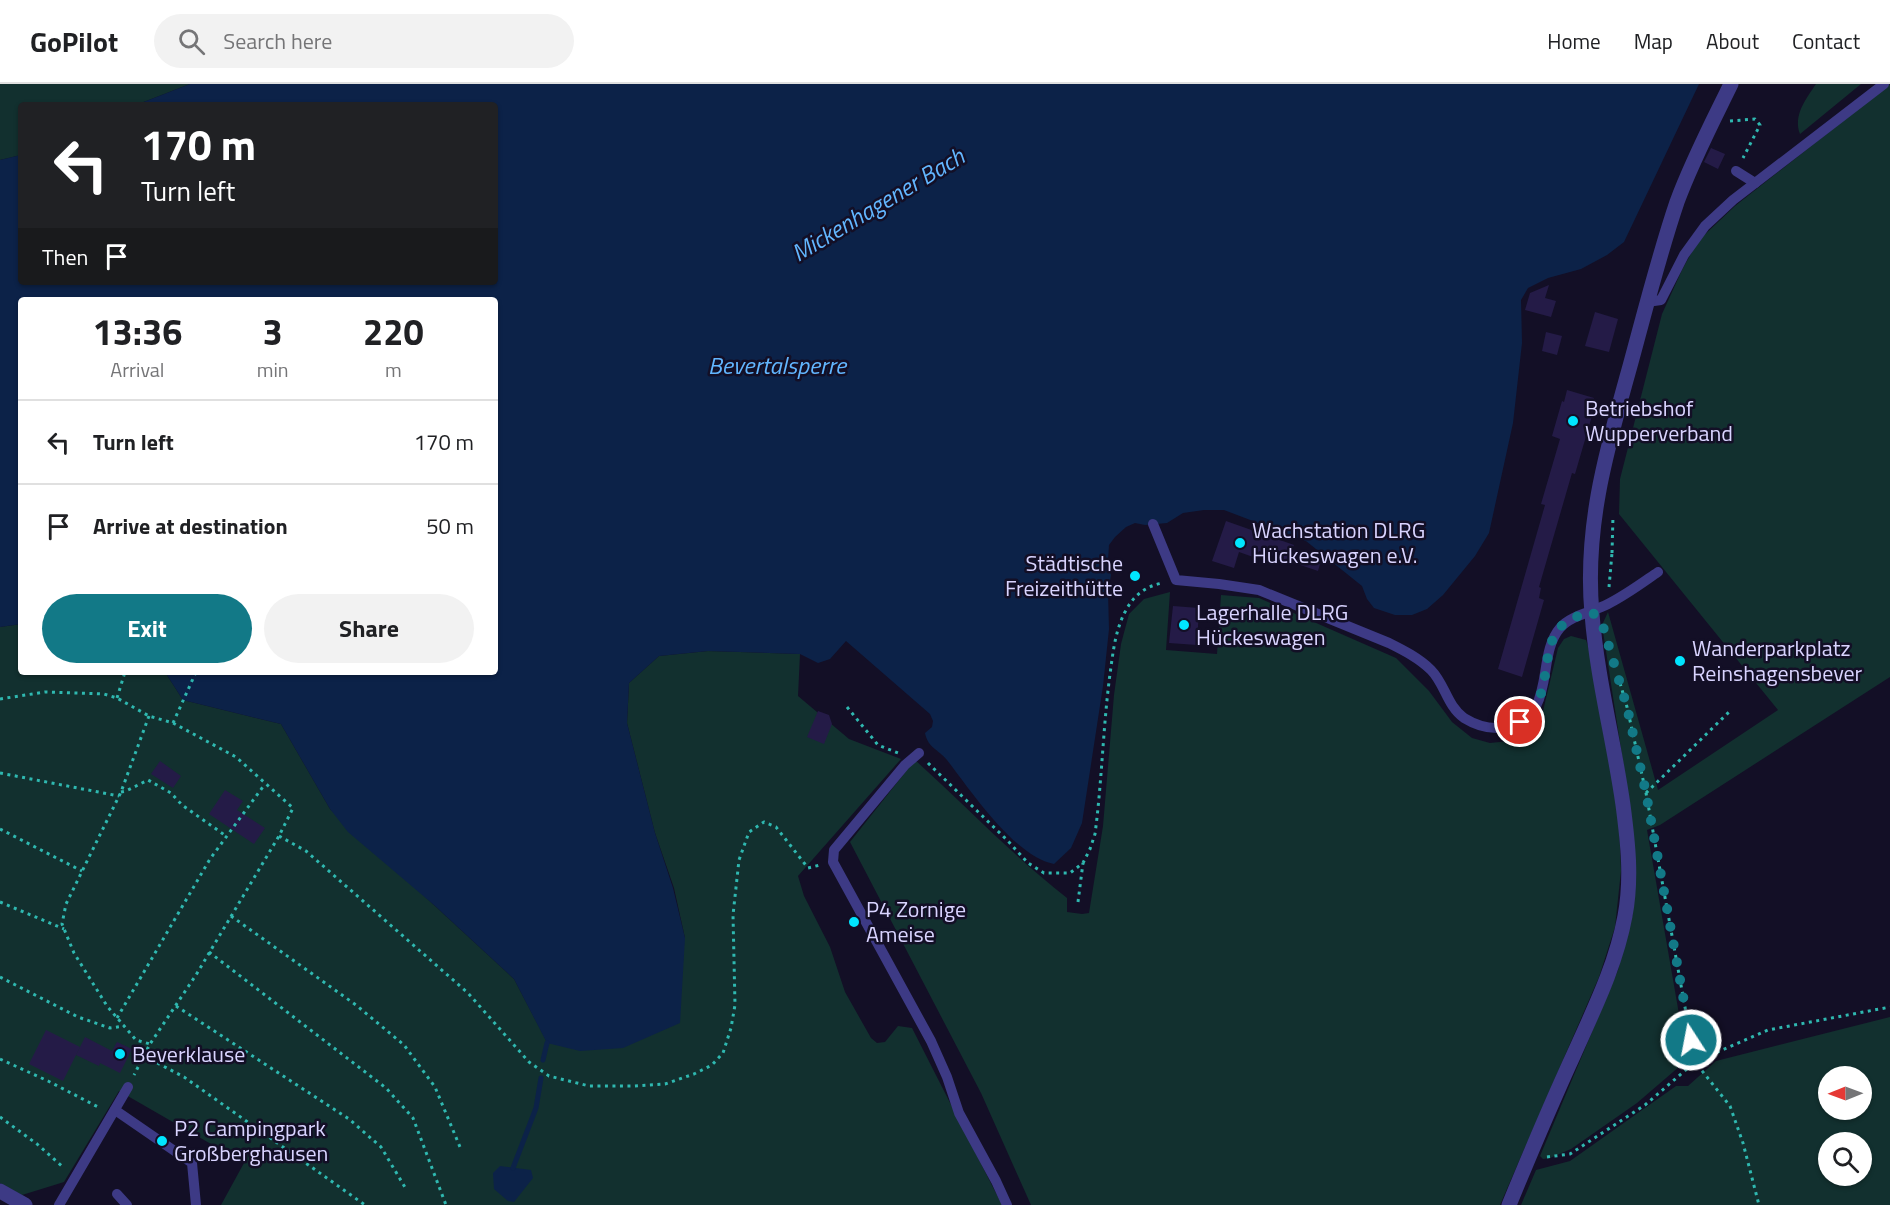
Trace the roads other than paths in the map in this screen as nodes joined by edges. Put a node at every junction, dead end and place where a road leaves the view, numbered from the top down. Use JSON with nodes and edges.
{"nodes":[{"id":1,"x":1731,"y":84,"type":"edge"},
{"id":2,"x":1884,"y":84,"type":"edge"},
{"id":3,"x":1736,"y":171,"type":"road end"},
{"id":4,"x":1755,"y":183,"type":"junction"},
{"id":5,"x":1647,"y":302,"type":"junction"},
{"id":6,"x":1153,"y":524,"type":"dead end"},
{"id":7,"x":1658,"y":572,"type":"dead end"},
{"id":8,"x":1592,"y":612,"type":"junction"},
{"id":9,"x":915,"y":756,"type":"road end"},
{"id":10,"x":128,"y":1087,"type":"road end"},
{"id":11,"x":113,"y":1112,"type":"junction"},
{"id":12,"x":0,"y":1191,"type":"edge"},
{"id":13,"x":117,"y":1194,"type":"dead end"},
{"id":14,"x":25,"y":1205,"type":"edge"},
{"id":15,"x":59,"y":1205,"type":"edge"},
{"id":16,"x":127,"y":1205,"type":"edge"},
{"id":17,"x":196,"y":1205,"type":"edge"},
{"id":18,"x":1007,"y":1205,"type":"edge"},
{"id":19,"x":1509,"y":1205,"type":"edge"}],
"edges":[{"from":1,"to":5,"type":"street"},
{"from":2,"to":4,"type":"lane"},
{"from":3,"to":4,"type":"lane"},
{"from":4,"to":5,"type":"lane"},
{"from":5,"to":8,"type":"street"},
{"from":6,"to":8,"type":"lane"},
{"from":7,"to":8,"type":"lane"},
{"from":8,"to":19,"type":"street"},
{"from":9,"to":18,"type":"lane"},
{"from":10,"to":11,"type":"lane"},
{"from":11,"to":15,"type":"lane"},
{"from":11,"to":17,"type":"lane"},
{"from":12,"to":14,"type":"street"},
{"from":13,"to":16,"type":"lane"}]}
